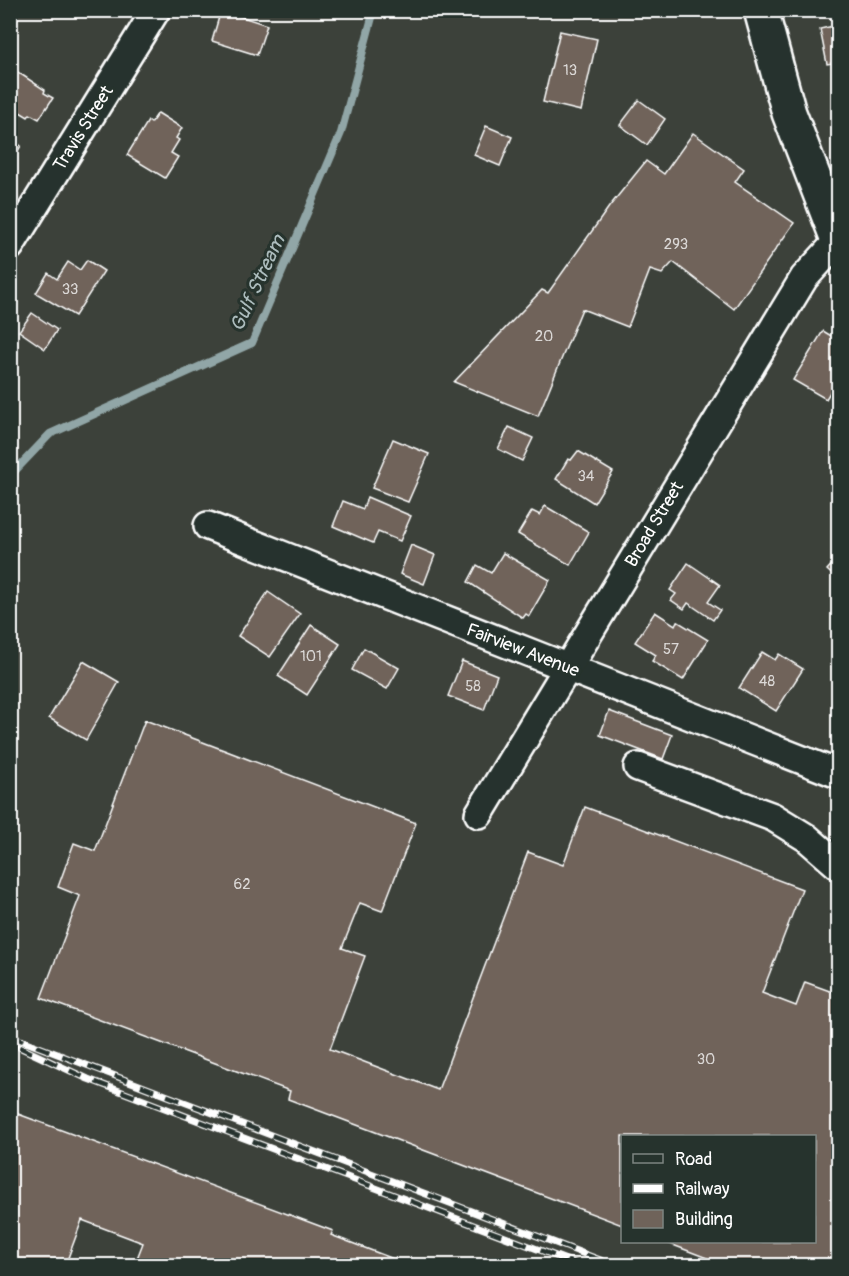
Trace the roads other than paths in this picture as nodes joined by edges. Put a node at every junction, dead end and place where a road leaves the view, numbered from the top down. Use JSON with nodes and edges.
{"nodes":[{"id":1,"x":156,"y":10,"type":"edge"},
{"id":2,"x":761,"y":10,"type":"edge"},
{"id":3,"x":838,"y":241,"type":"edge"},
{"id":4,"x":10,"y":246,"type":"edge"},
{"id":5,"x":208,"y":526,"type":"dead end"},
{"id":6,"x":569,"y":668,"type":"junction"},
{"id":7,"x":638,"y":767,"type":"dead end"},
{"id":8,"x":838,"y":774,"type":"edge"},
{"id":9,"x":479,"y":814,"type":"dead end"},
{"id":10,"x":838,"y":865,"type":"edge"}],
"edges":[{"from":1,"to":4,"type":"street","name":"Travis Street"},
{"from":2,"to":3,"type":"highway"},
{"from":3,"to":6,"type":"street","name":"Broad Street"},
{"from":5,"to":6,"type":"street","name":"Fairview Avenue"},
{"from":6,"to":8,"type":"street","name":"Fairview Avenue"},
{"from":6,"to":9,"type":"street","name":"Broad Street"},
{"from":7,"to":10,"type":"street"}]}
